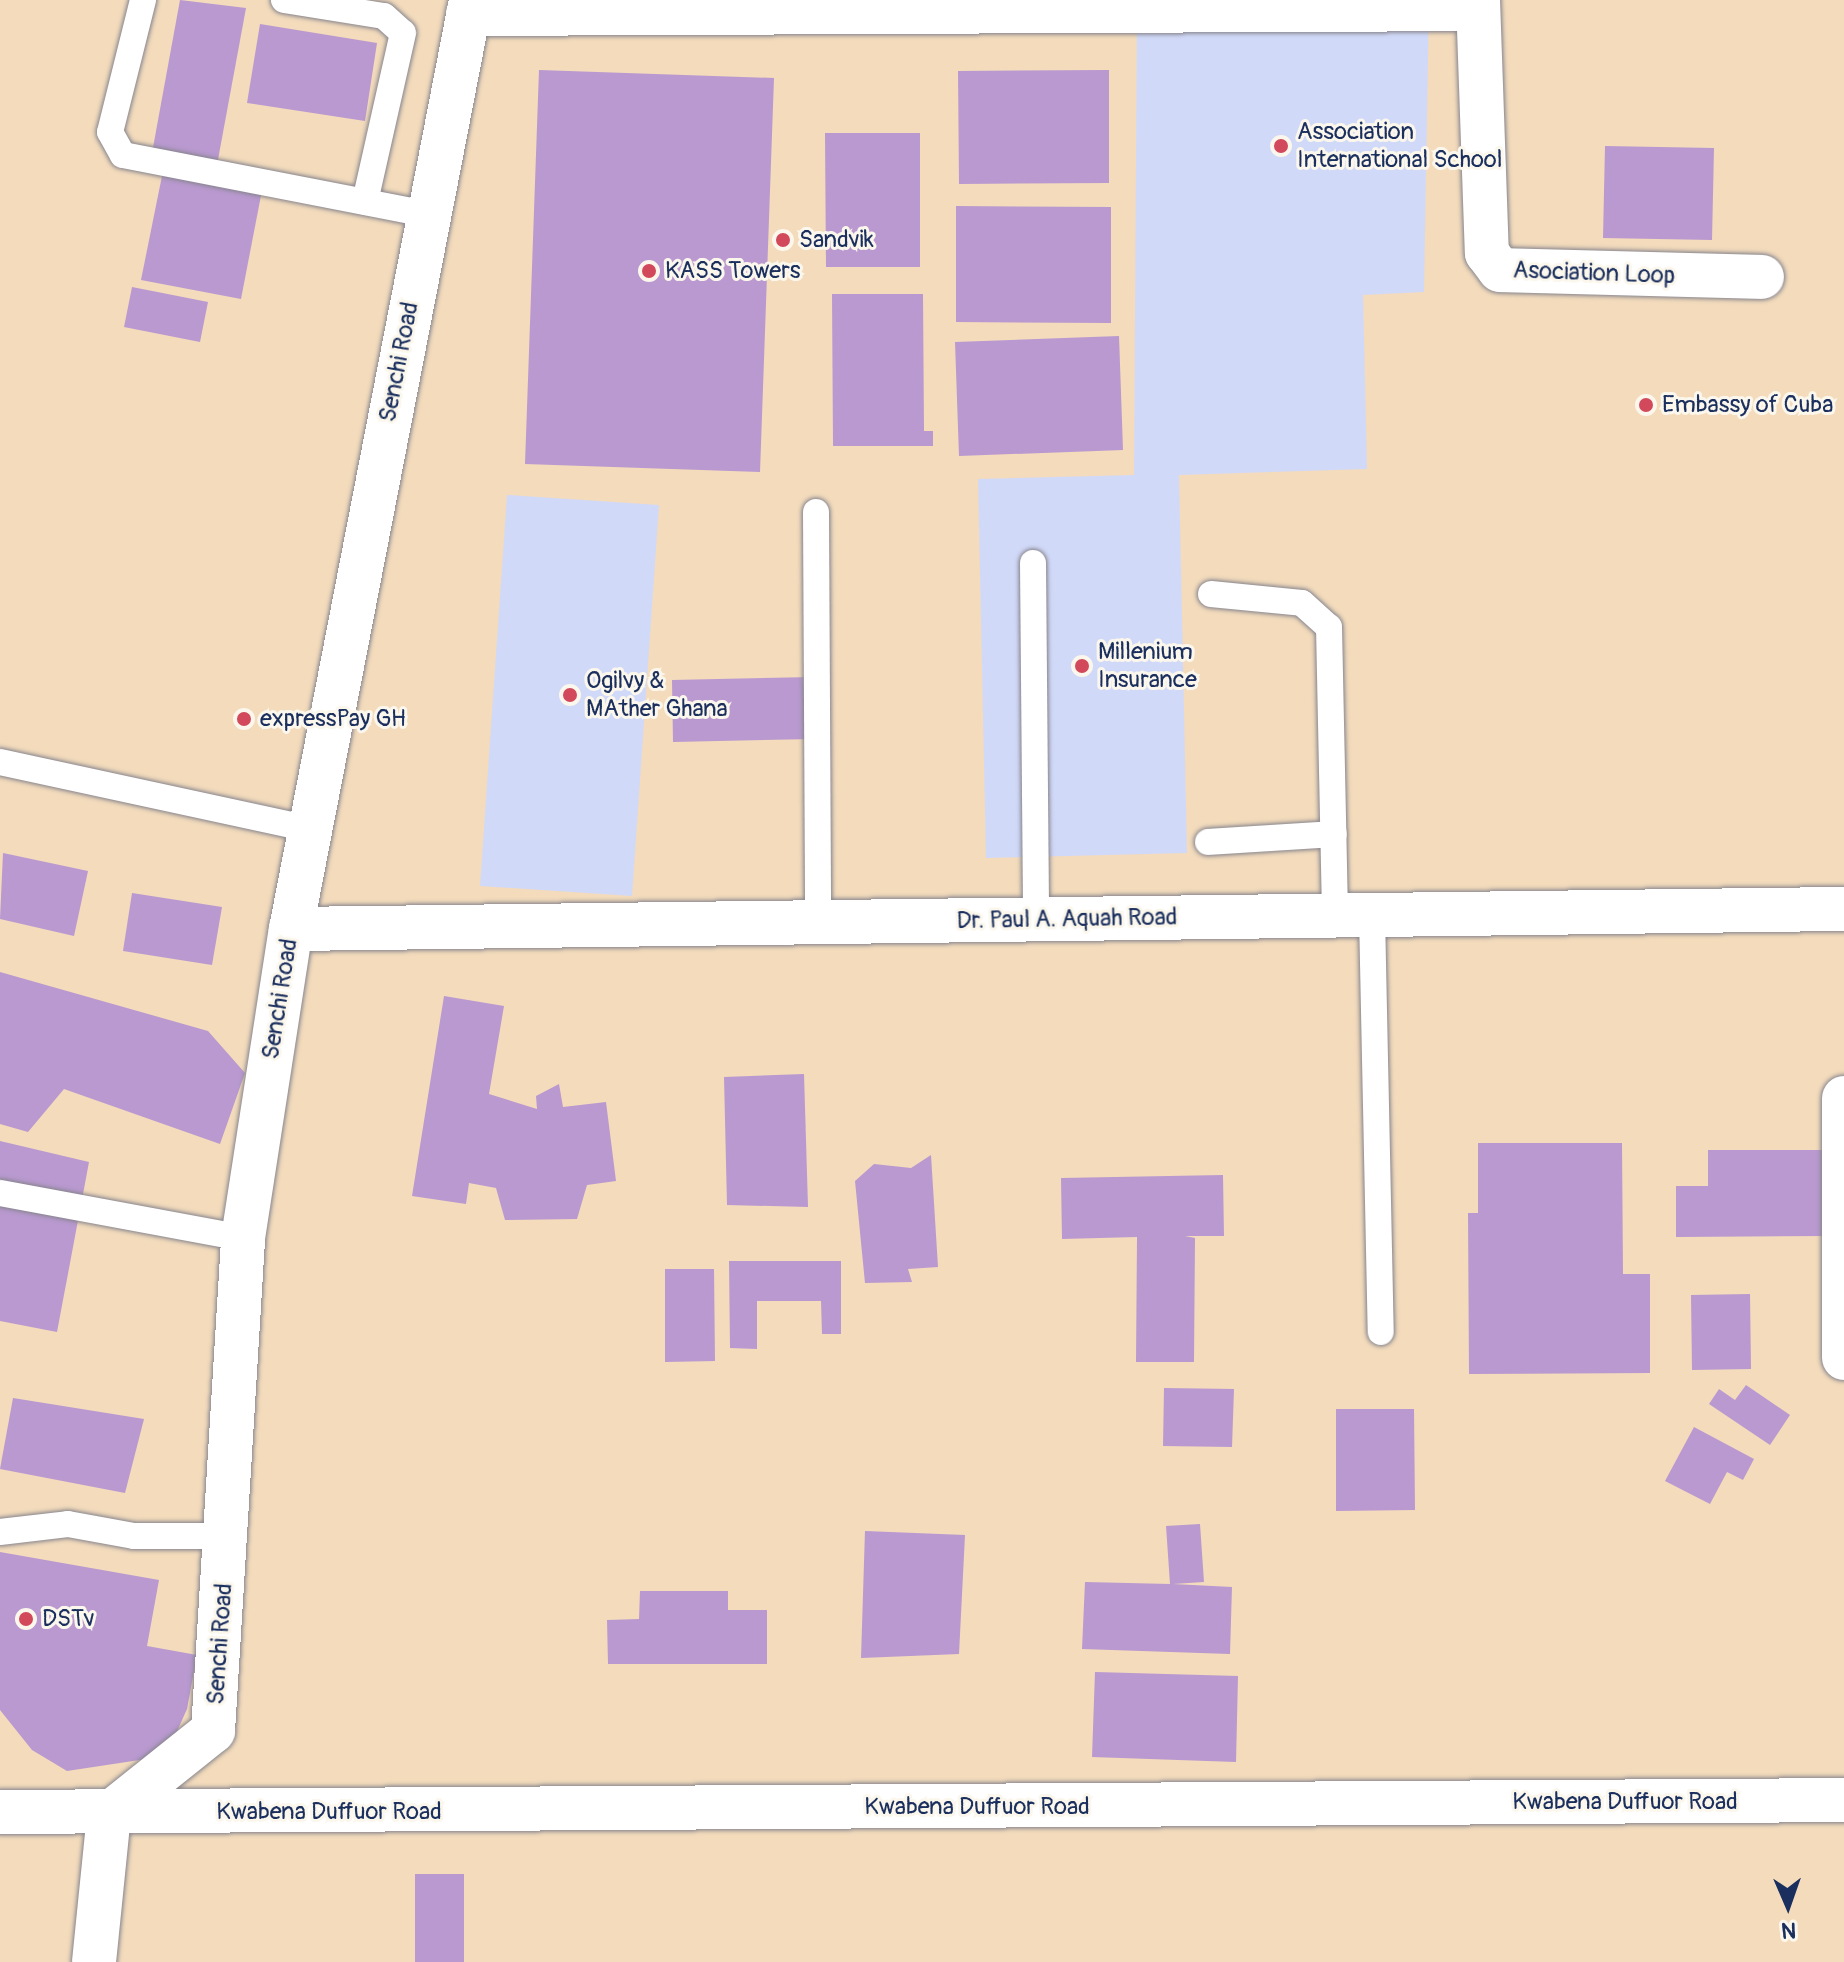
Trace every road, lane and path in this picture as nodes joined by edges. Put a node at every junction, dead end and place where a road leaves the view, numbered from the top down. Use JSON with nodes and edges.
{"nodes":[{"id":1,"x":143,"y":0,"type":"edge"},
{"id":2,"x":284,"y":0,"type":"edge"},
{"id":3,"x":1478,"y":4,"type":"edge"},
{"id":4,"x":469,"y":7,"type":"edge"},
{"id":5,"x":365,"y":202,"type":"junction"},
{"id":6,"x":427,"y":214,"type":"junction"},
{"id":7,"x":1762,"y":277,"type":"dead end"},
{"id":8,"x":816,"y":512,"type":"dead end"},
{"id":9,"x":1033,"y":563,"type":"dead end"},
{"id":10,"x":1211,"y":594,"type":"dead end"},
{"id":11,"x":0,"y":762,"type":"edge"},
{"id":12,"x":310,"y":829,"type":"junction"},
{"id":13,"x":1334,"y":834,"type":"junction"},
{"id":14,"x":1208,"y":842,"type":"dead end"},
{"id":15,"x":1844,"y":909,"type":"edge"},
{"id":16,"x":1354,"y":916,"type":"junction"},
{"id":17,"x":1036,"y":920,"type":"junction"},
{"id":18,"x":818,"y":922,"type":"junction"},
{"id":19,"x":291,"y":929,"type":"junction"},
{"id":20,"x":1844,"y":1098,"type":"edge"},
{"id":21,"x":0,"y":1193,"type":"edge"},
{"id":22,"x":243,"y":1238,"type":"junction"},
{"id":23,"x":1843,"y":1274,"type":"edge"},
{"id":24,"x":1381,"y":1332,"type":"dead end"},
{"id":25,"x":1844,"y":1358,"type":"edge"},
{"id":26,"x":0,"y":1532,"type":"edge"},
{"id":27,"x":227,"y":1536,"type":"junction"},
{"id":28,"x":1844,"y":1800,"type":"edge"},
{"id":29,"x":0,"y":1812,"type":"edge"},
{"id":30,"x":109,"y":1814,"type":"junction"},
{"id":31,"x":94,"y":1962,"type":"edge"}],
"edges":[{"from":1,"to":5,"type":"lane"},
{"from":2,"to":5,"type":"lane"},
{"from":3,"to":4,"type":"street","name":"Asociation Loop"},
{"from":3,"to":7,"type":"street","name":"Asociation Loop"},
{"from":4,"to":6,"type":"street","name":"Senchi Road"},
{"from":5,"to":6,"type":"lane"},
{"from":6,"to":12,"type":"street","name":"Senchi Road"},
{"from":8,"to":18,"type":"lane"},
{"from":9,"to":17,"type":"lane"},
{"from":10,"to":13,"type":"lane"},
{"from":11,"to":12,"type":"lane"},
{"from":12,"to":19,"type":"street","name":"Senchi Road"},
{"from":13,"to":14,"type":"lane"},
{"from":13,"to":16,"type":"lane"},
{"from":15,"to":16,"type":"street","name":"Dr. Paul A. Aquah Road"},
{"from":16,"to":17,"type":"street","name":"Dr. Paul A. Aquah Road"},
{"from":16,"to":24,"type":"lane"},
{"from":17,"to":18,"type":"street","name":"Dr. Paul A. Aquah Road"},
{"from":18,"to":19,"type":"street","name":"Dr. Paul A. Aquah Road"},
{"from":19,"to":22,"type":"street","name":"Senchi Road"},
{"from":20,"to":23,"type":"street"},
{"from":21,"to":22,"type":"lane"},
{"from":22,"to":27,"type":"street","name":"Senchi Road"},
{"from":23,"to":25,"type":"street"},
{"from":26,"to":27,"type":"lane"},
{"from":27,"to":30,"type":"street","name":"Senchi Road"},
{"from":28,"to":30,"type":"street","name":"Kwabena Duffuor Road"},
{"from":29,"to":30,"type":"street","name":"Kwabena Duffuor Road"},
{"from":30,"to":31,"type":"street"}]}
